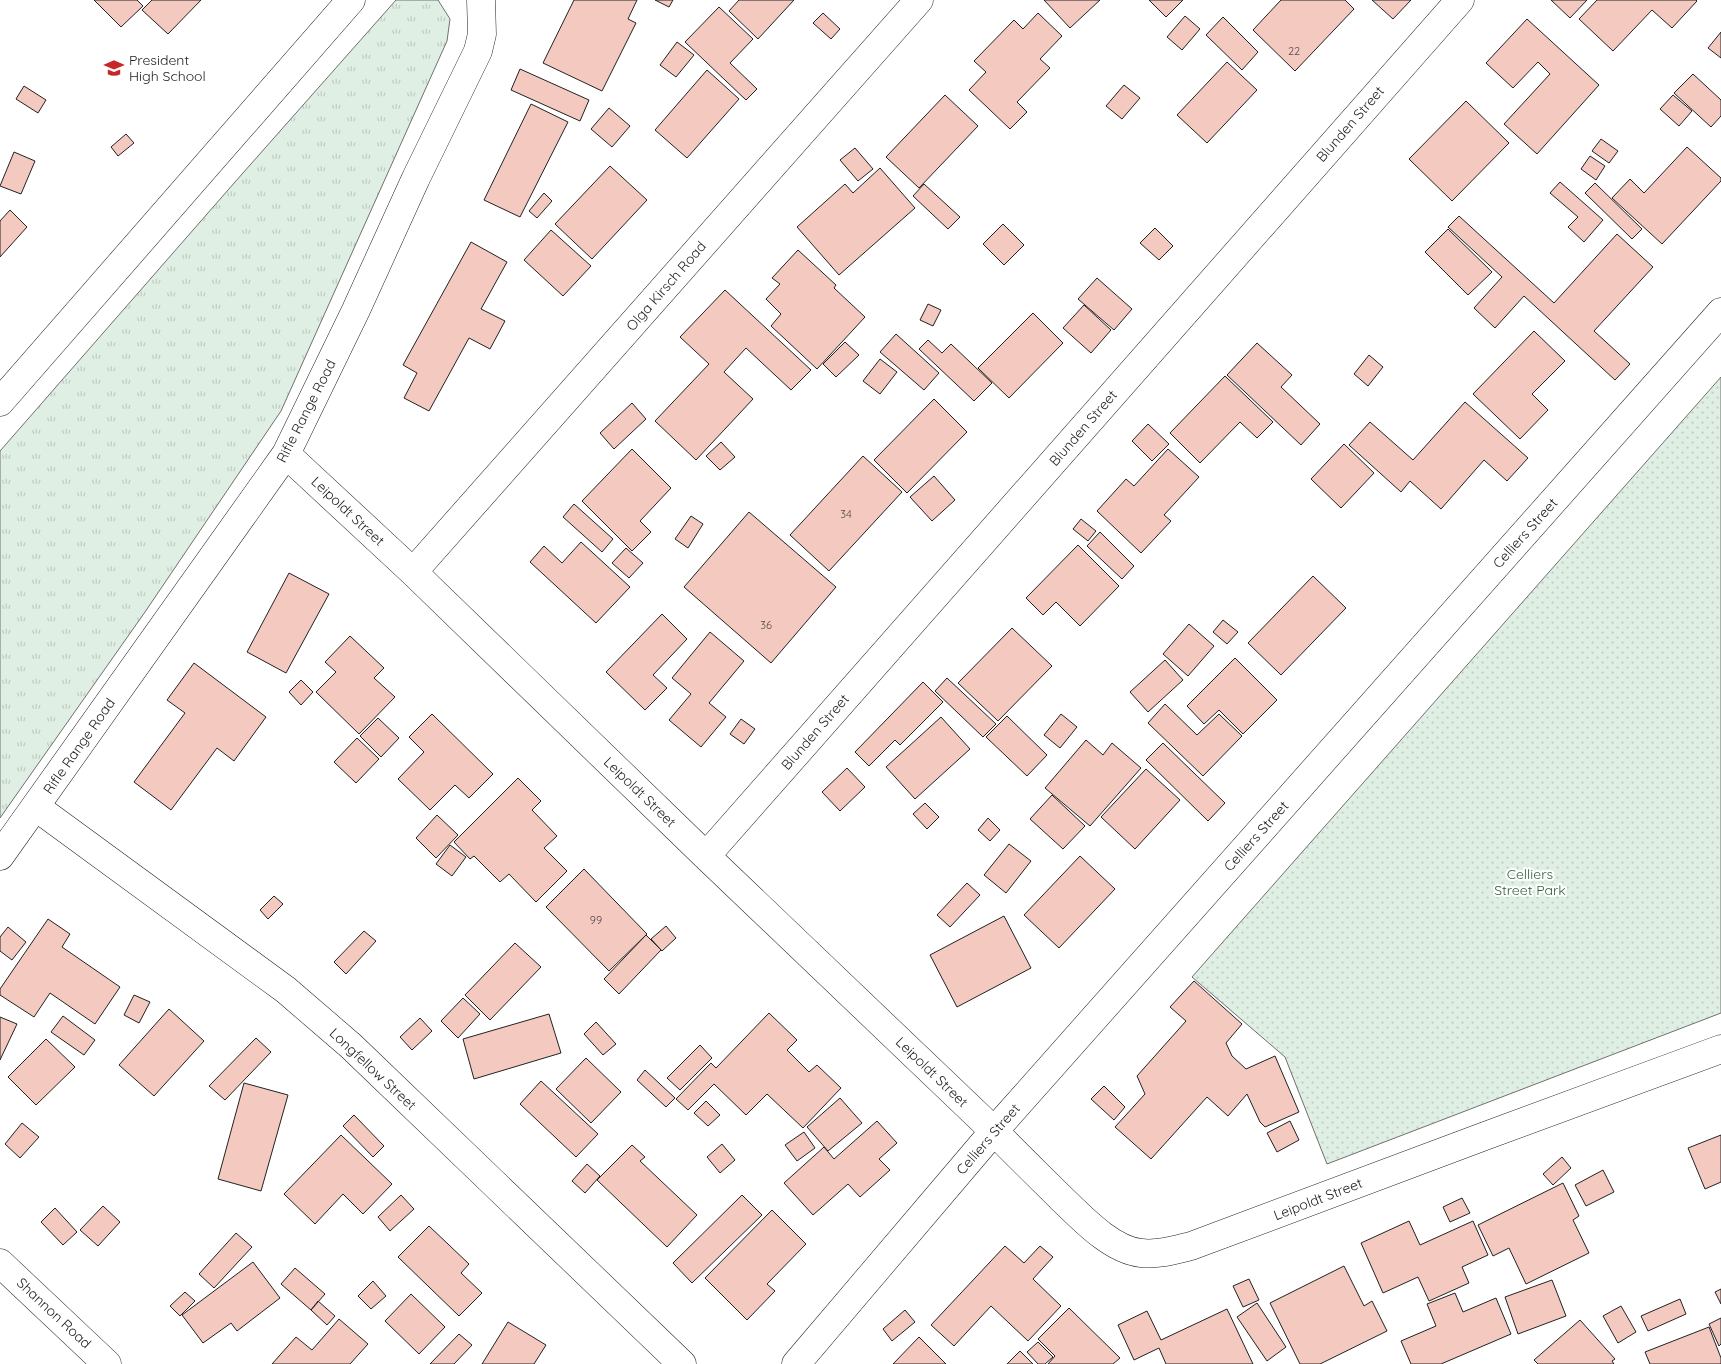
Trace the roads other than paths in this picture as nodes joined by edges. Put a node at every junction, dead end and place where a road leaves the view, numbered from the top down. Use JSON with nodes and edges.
{"nodes":[{"id":1,"x":352,"y":0,"type":"edge"},
{"id":2,"x":481,"y":0,"type":"edge"},
{"id":3,"x":919,"y":0,"type":"edge"},
{"id":4,"x":1460,"y":0,"type":"edge"},
{"id":5,"x":1721,"y":312,"type":"edge"},
{"id":6,"x":0,"y":402,"type":"edge"},
{"id":7,"x":286,"y":454,"type":"junction"},
{"id":8,"x":413,"y":572,"type":"junction"},
{"id":9,"x":36,"y":807,"type":"junction"},
{"id":10,"x":0,"y":856,"type":"edge"},
{"id":11,"x":706,"y":856,"type":"junction"},
{"id":12,"x":1721,"y":1049,"type":"edge"},
{"id":13,"x":994,"y":1132,"type":"junction"},
{"id":14,"x":0,"y":1263,"type":"edge"},
{"id":15,"x":108,"y":1364,"type":"edge"},
{"id":16,"x":682,"y":1364,"type":"edge"},
{"id":17,"x":796,"y":1364,"type":"edge"}],
"edges":[{"from":1,"to":6,"type":"street"},
{"from":2,"to":7,"type":"street","name":"Rifle Range Road"},
{"from":3,"to":8,"type":"street","name":"Olga Kirsch Road"},
{"from":4,"to":11,"type":"street","name":"Blunden Street"},
{"from":5,"to":13,"type":"street","name":"Celliers Street"},
{"from":7,"to":8,"type":"street","name":"Leipoldt Street"},
{"from":7,"to":9,"type":"street","name":"Rifle Range Road"},
{"from":8,"to":11,"type":"street","name":"Leipoldt Street"},
{"from":9,"to":10,"type":"street","name":"Rifle Range Road"},
{"from":9,"to":16,"type":"street","name":"Longfellow Street"},
{"from":11,"to":13,"type":"street","name":"Leipoldt Street"},
{"from":12,"to":13,"type":"street","name":"Leipoldt Street"},
{"from":13,"to":17,"type":"street","name":"Celliers Street"},
{"from":14,"to":15,"type":"street","name":"Shannon Road"}]}
